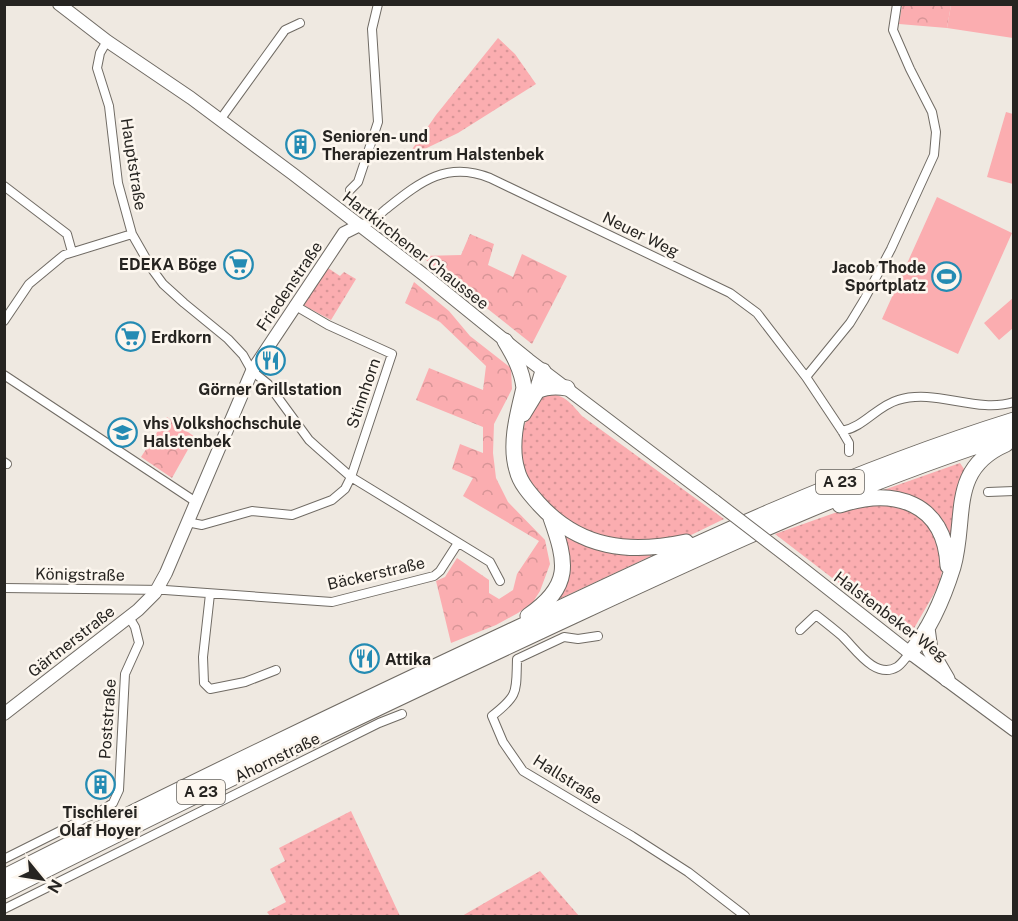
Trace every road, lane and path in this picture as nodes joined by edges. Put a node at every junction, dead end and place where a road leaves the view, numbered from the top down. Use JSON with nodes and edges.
{"nodes":[{"id":1,"x":59,"y":4,"type":"edge"},
{"id":2,"x":378,"y":4,"type":"edge"},
{"id":3,"x":897,"y":4,"type":"edge"},
{"id":4,"x":300,"y":23,"type":"dead end"},
{"id":5,"x":107,"y":42,"type":"junction"},
{"id":6,"x":220,"y":120,"type":"junction"},
{"id":7,"x":4,"y":186,"type":"edge"},
{"id":8,"x":350,"y":190,"type":"dead end"},
{"id":9,"x":360,"y":225,"type":"junction"},
{"id":10,"x":132,"y":234,"type":"junction"},
{"id":11,"x":72,"y":252,"type":"junction"},
{"id":12,"x":294,"y":305,"type":"junction"},
{"id":13,"x":4,"y":321,"type":"edge"},
{"id":14,"x":505,"y":341,"type":"junction"},
{"id":15,"x":543,"y":370,"type":"junction"},
{"id":16,"x":252,"y":371,"type":"junction"},
{"id":17,"x":4,"y":375,"type":"edge"},
{"id":18,"x":806,"y":377,"type":"junction"},
{"id":19,"x":567,"y":388,"type":"junction"},
{"id":20,"x":530,"y":389,"type":"junction"},
{"id":21,"x":1014,"y":402,"type":"edge"},
{"id":22,"x":1014,"y":420,"type":"edge"},
{"id":23,"x":842,"y":431,"type":"junction"},
{"id":24,"x":1014,"y":434,"type":"edge"},
{"id":25,"x":1014,"y":442,"type":"edge"},
{"id":26,"x":849,"y":452,"type":"dead end"},
{"id":27,"x":351,"y":477,"type":"junction"},
{"id":28,"x":1014,"y":491,"type":"edge"},
{"id":29,"x":988,"y":492,"type":"dead end"},
{"id":30,"x":196,"y":502,"type":"junction"},
{"id":31,"x":551,"y":518,"type":"junction"},
{"id":32,"x":782,"y":520,"type":"junction"},
{"id":33,"x":188,"y":522,"type":"junction"},
{"id":34,"x":749,"y":527,"type":"joint"},
{"id":35,"x":716,"y":536,"type":"junction"},
{"id":36,"x":458,"y":543,"type":"junction"},
{"id":37,"x":500,"y":581,"type":"dead end"},
{"id":38,"x":948,"y":582,"type":"junction"},
{"id":39,"x":4,"y":588,"type":"edge"},
{"id":40,"x":156,"y":590,"type":"junction"},
{"id":41,"x":210,"y":594,"type":"junction"},
{"id":42,"x":129,"y":617,"type":"junction"},
{"id":43,"x":927,"y":628,"type":"junction"},
{"id":44,"x":800,"y":630,"type":"dead end"},
{"id":45,"x":598,"y":636,"type":"dead end"},
{"id":46,"x":495,"y":639,"type":"junction"},
{"id":47,"x":910,"y":653,"type":"junction"},
{"id":48,"x":276,"y":670,"type":"dead end"},
{"id":49,"x":947,"y":679,"type":"junction"},
{"id":50,"x":4,"y":714,"type":"edge"},
{"id":51,"x":402,"y":714,"type":"dead end"},
{"id":52,"x":1014,"y":730,"type":"edge"},
{"id":53,"x":4,"y":859,"type":"edge"},
{"id":54,"x":4,"y":877,"type":"edge"},
{"id":55,"x":4,"y":891,"type":"edge"},
{"id":56,"x":4,"y":909,"type":"edge"},
{"id":57,"x":745,"y":916,"type":"edge"}],
"edges":[{"from":1,"to":5,"type":"main road","name":"Hartkirchener Chaussee"},
{"from":2,"to":8,"type":"street"},
{"from":3,"to":18,"type":"street"},
{"from":4,"to":6,"type":"street"},
{"from":5,"to":6,"type":"main road","name":"Hartkirchener Chaussee"},
{"from":5,"to":10,"type":"street","name":"Hauptstraße"},
{"from":6,"to":9,"type":"main road","name":"Hartkirchener Chaussee"},
{"from":7,"to":11,"type":"street"},
{"from":9,"to":12,"type":"main road","name":"Friedenstraße"},
{"from":9,"to":14,"type":"main road","name":"Hartkirchener Chaussee"},
{"from":9,"to":18,"type":"street","name":"Neuer Weg"},
{"from":10,"to":11,"type":"street"},
{"from":10,"to":16,"type":"street","name":"Hauptstraße"},
{"from":11,"to":13,"type":"street"},
{"from":12,"to":16,"type":"main road","name":"Friedenstraße"},
{"from":12,"to":27,"type":"street","name":"Stinnhorn"},
{"from":14,"to":15,"type":"main road","name":"Hartkirchener Chaussee"},
{"from":14,"to":20,"type":"highway"},
{"from":15,"to":19,"type":"main road","name":"Hartkirchener Chaussee"},
{"from":15,"to":20,"type":"highway"},
{"from":16,"to":27,"type":"street","name":"Hauptstraße"},
{"from":16,"to":30,"type":"main road"},
{"from":17,"to":30,"type":"street"},
{"from":18,"to":23,"type":"street","name":"Neuer Weg"},
{"from":19,"to":20,"type":"highway"},
{"from":19,"to":34,"type":"main road","name":"Hartkirchener Chaussee","bridge":true},
{"from":20,"to":31,"type":"highway"},
{"from":21,"to":23,"type":"street"},
{"from":22,"to":35,"type":"highway","number":"A 23"},
{"from":23,"to":26,"type":"street","name":"Neuer Weg"},
{"from":24,"to":32,"type":"highway","number":"A 23"},
{"from":25,"to":38,"type":"highway"},
{"from":27,"to":33,"type":"street"},
{"from":27,"to":36,"type":"street","name":"Hauptstraße"},
{"from":28,"to":29,"type":"street"},
{"from":30,"to":33,"type":"main road"},
{"from":31,"to":35,"type":"highway"},
{"from":31,"to":46,"type":"highway"},
{"from":32,"to":38,"type":"highway"},
{"from":32,"to":55,"type":"highway","number":"A 23"},
{"from":33,"to":40,"type":"main road"},
{"from":34,"to":47,"type":"main road","name":"Halstenbeker Weg","bridge":true},
{"from":35,"to":46,"type":"highway","number":"A 23"},
{"from":36,"to":37,"type":"street","name":"Hauptstraße"},
{"from":36,"to":41,"type":"street","name":"Bäckerstraße"},
{"from":38,"to":43,"type":"highway"},
{"from":39,"to":40,"type":"street","name":"Königstraße"},
{"from":40,"to":41,"type":"street","name":"Bäckerstraße"},
{"from":40,"to":42,"type":"main road"},
{"from":41,"to":48,"type":"street"},
{"from":42,"to":50,"type":"main road","name":"Gärtnerstraße"},
{"from":42,"to":53,"type":"street","name":"Poststraße"},
{"from":43,"to":47,"type":"highway"},
{"from":43,"to":49,"type":"highway"},
{"from":44,"to":47,"type":"street"},
{"from":45,"to":57,"type":"street","name":"Hallstraße"},
{"from":46,"to":54,"type":"highway","number":"A 23"},
{"from":47,"to":49,"type":"main road","name":"Halstenbeker Weg"},
{"from":49,"to":52,"type":"main road","name":"Halstenbeker Weg"},
{"from":51,"to":56,"type":"street","name":"Ahornstraße"}]}
